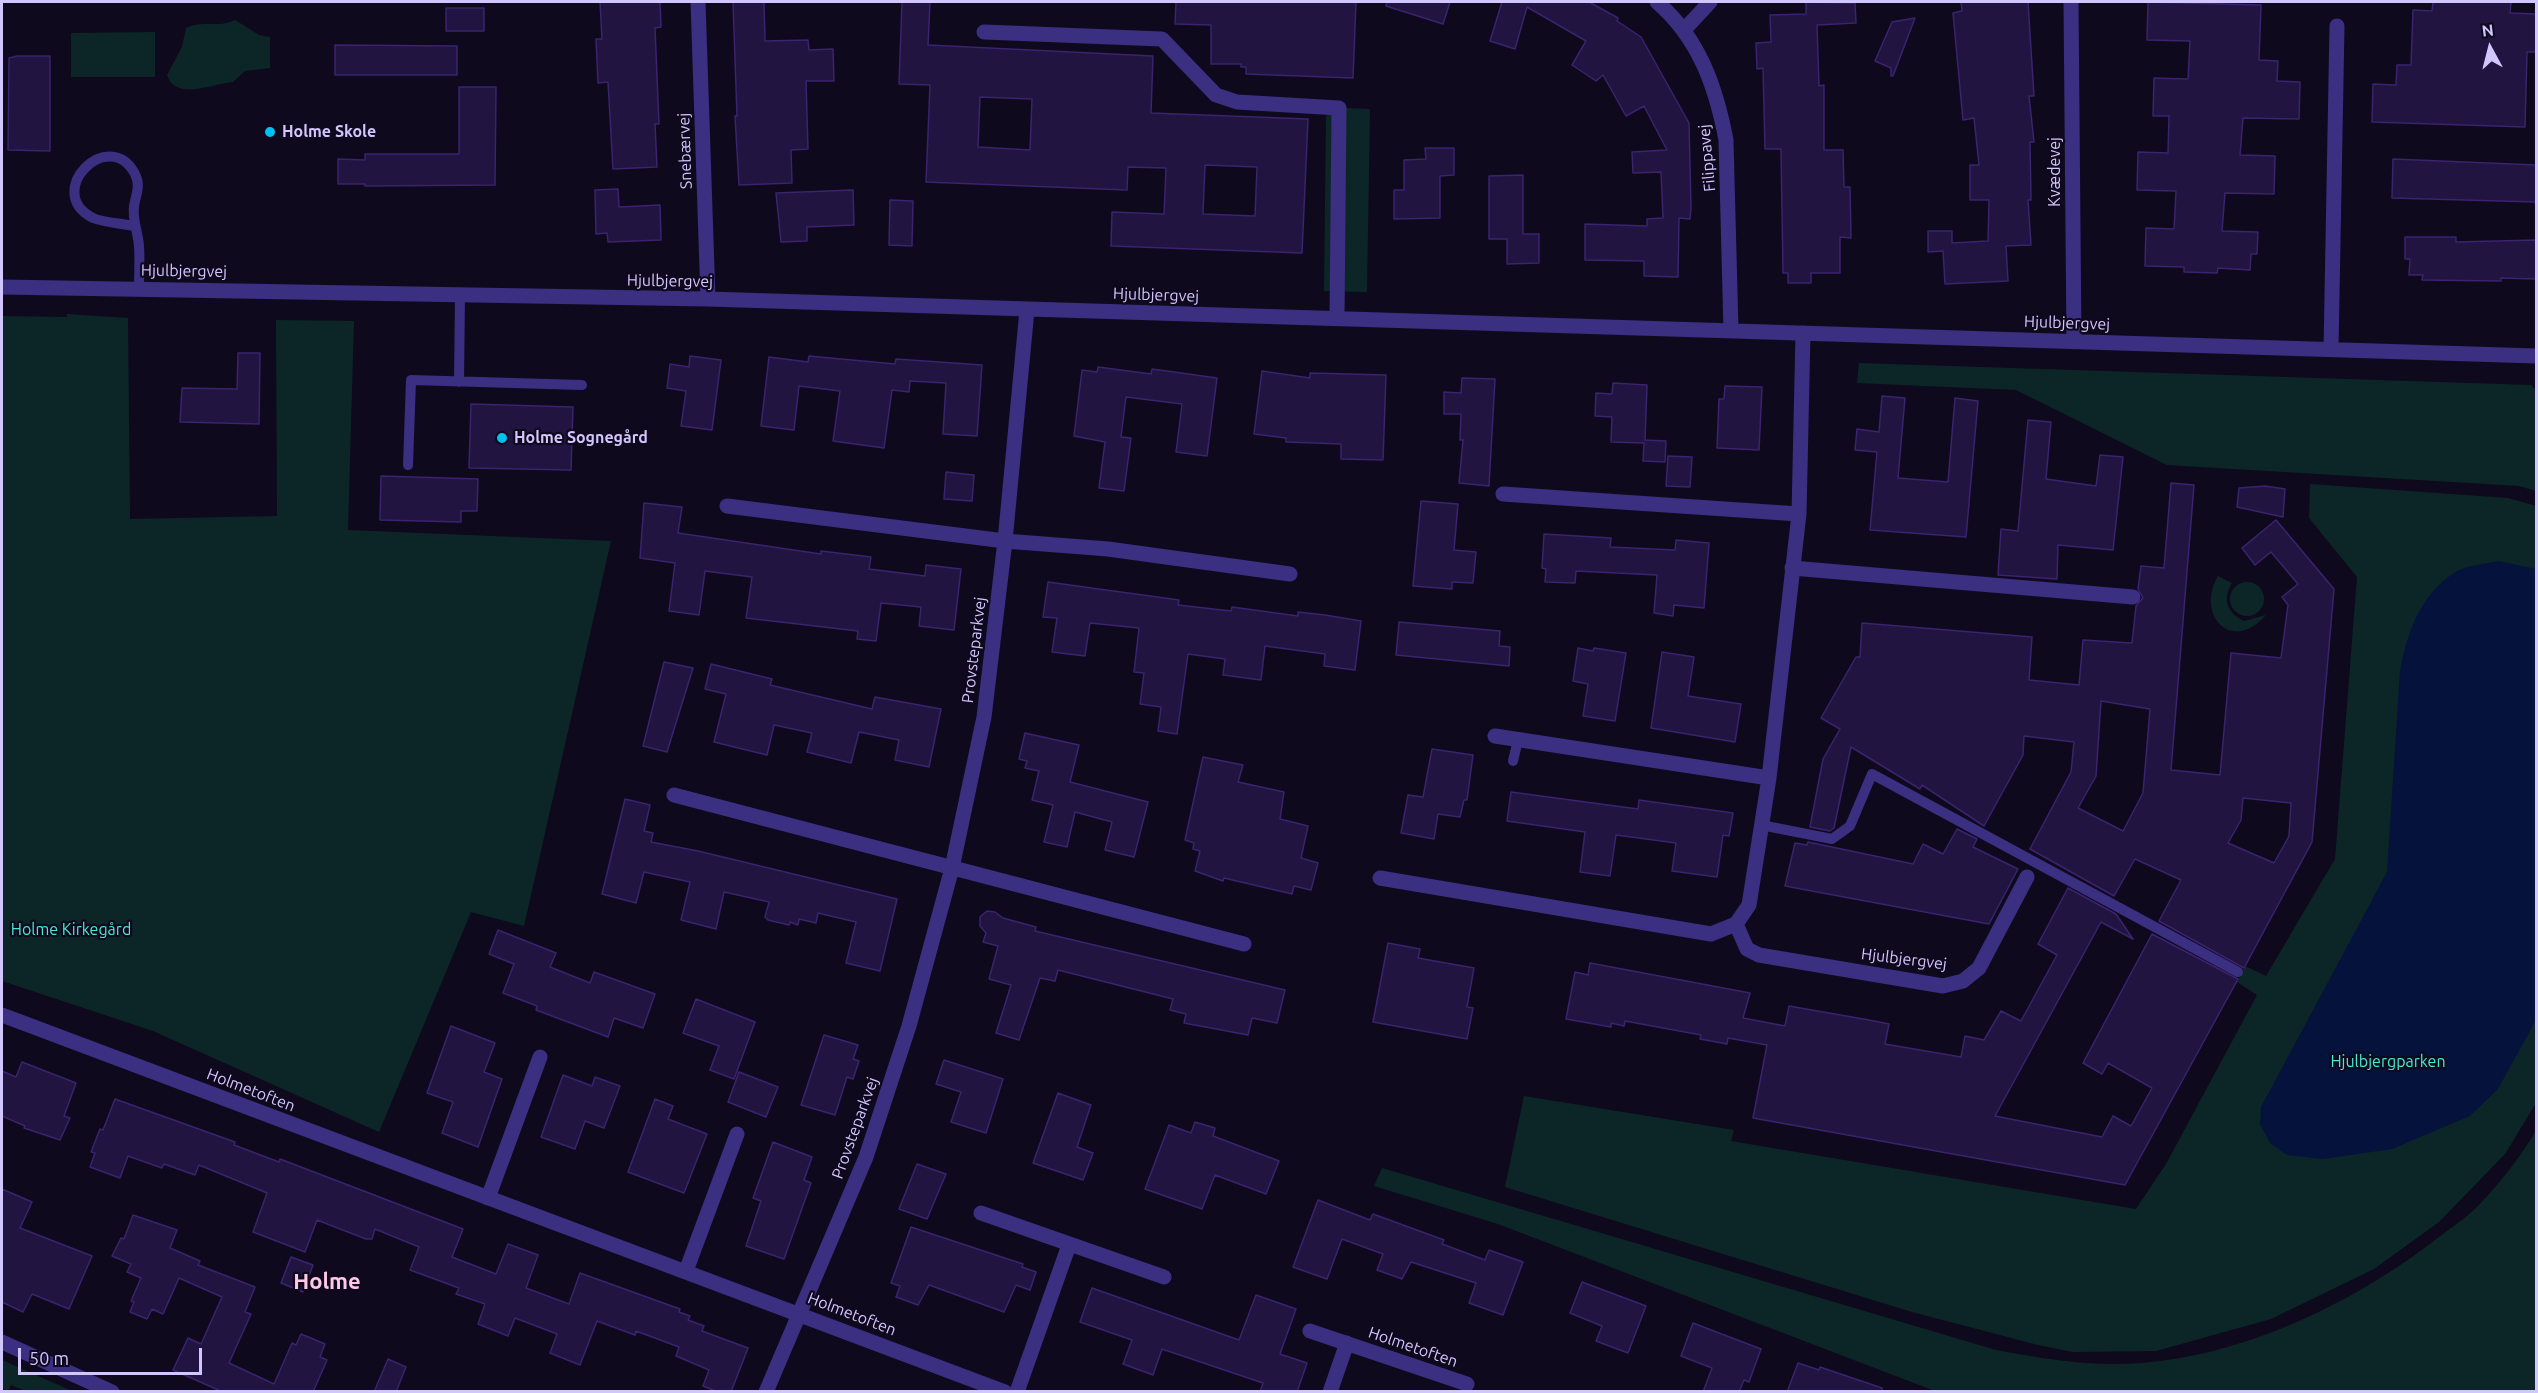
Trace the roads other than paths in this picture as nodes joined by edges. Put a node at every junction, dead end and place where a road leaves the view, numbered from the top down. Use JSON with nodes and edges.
{"nodes":[{"id":1,"x":698,"y":2,"type":"edge"},
{"id":2,"x":1657,"y":2,"type":"edge"},
{"id":3,"x":1710,"y":2,"type":"edge"},
{"id":4,"x":2071,"y":2,"type":"edge"},
{"id":5,"x":2337,"y":26,"type":"dead end"},
{"id":6,"x":1684,"y":30,"type":"junction"},
{"id":7,"x":984,"y":32,"type":"dead end"},
{"id":8,"x":134,"y":226,"type":"junction"},
{"id":9,"x":2,"y":287,"type":"edge"},
{"id":10,"x":139,"y":288,"type":"junction"},
{"id":11,"x":459,"y":296,"type":"junction"},
{"id":12,"x":708,"y":299,"type":"junction"},
{"id":13,"x":1027,"y":310,"type":"junction"},
{"id":14,"x":1337,"y":318,"type":"junction"},
{"id":15,"x":1731,"y":331,"type":"junction"},
{"id":16,"x":1803,"y":333,"type":"junction"},
{"id":17,"x":2074,"y":342,"type":"junction"},
{"id":18,"x":2331,"y":350,"type":"junction"},
{"id":19,"x":2536,"y":356,"type":"edge"},
{"id":20,"x":459,"y":382,"type":"junction"},
{"id":21,"x":582,"y":385,"type":"dead end"},
{"id":22,"x":408,"y":465,"type":"dead end"},
{"id":23,"x":1503,"y":494,"type":"dead end"},
{"id":24,"x":727,"y":506,"type":"dead end"},
{"id":25,"x":1799,"y":513,"type":"junction"},
{"id":26,"x":1005,"y":541,"type":"junction"},
{"id":27,"x":1792,"y":568,"type":"junction"},
{"id":28,"x":1290,"y":574,"type":"dead end"},
{"id":29,"x":2133,"y":597,"type":"dead end"},
{"id":30,"x":1495,"y":736,"type":"dead end"},
{"id":31,"x":1518,"y":740,"type":"junction"},
{"id":32,"x":1513,"y":761,"type":"dead end"},
{"id":33,"x":1769,"y":778,"type":"junction"},
{"id":34,"x":674,"y":795,"type":"dead end"},
{"id":35,"x":1761,"y":825,"type":"junction"},
{"id":36,"x":952,"y":868,"type":"junction"},
{"id":37,"x":2027,"y":877,"type":"dead end"},
{"id":38,"x":1380,"y":878,"type":"dead end"},
{"id":39,"x":1736,"y":924,"type":"junction"},
{"id":40,"x":1244,"y":944,"type":"dead end"},
{"id":41,"x":2238,"y":972,"type":"dead end"},
{"id":42,"x":2,"y":1015,"type":"edge"},
{"id":43,"x":540,"y":1057,"type":"dead end"},
{"id":44,"x":737,"y":1134,"type":"dead end"},
{"id":45,"x":488,"y":1198,"type":"junction"},
{"id":46,"x":981,"y":1213,"type":"dead end"},
{"id":47,"x":1070,"y":1245,"type":"junction"},
{"id":48,"x":686,"y":1271,"type":"junction"},
{"id":49,"x":1164,"y":1277,"type":"dead end"},
{"id":50,"x":800,"y":1313,"type":"junction"},
{"id":51,"x":1310,"y":1330,"type":"dead end"},
{"id":52,"x":2,"y":1342,"type":"edge"},
{"id":53,"x":1347,"y":1343,"type":"junction"},
{"id":54,"x":1467,"y":1384,"type":"dead end"},
{"id":55,"x":112,"y":1392,"type":"edge"},
{"id":56,"x":766,"y":1392,"type":"edge"},
{"id":57,"x":1005,"y":1392,"type":"edge"},
{"id":58,"x":1017,"y":1392,"type":"edge"},
{"id":59,"x":1330,"y":1392,"type":"edge"}],
"edges":[{"from":1,"to":12,"type":"street","name":"Snebærvej"},
{"from":2,"to":6,"type":"street","name":"Filippavej"},
{"from":3,"to":6,"type":"street"},
{"from":4,"to":17,"type":"street","name":"Kvædevej"},
{"from":5,"to":18,"type":"street"},
{"from":6,"to":15,"type":"street","name":"Filippavej"},
{"from":7,"to":14,"type":"street"},
{"from":8,"to":8,"type":"lane"},
{"from":8,"to":10,"type":"lane"},
{"from":9,"to":10,"type":"street","name":"Hjulbjergvej"},
{"from":10,"to":11,"type":"street","name":"Hjulbjergvej"},
{"from":11,"to":12,"type":"street","name":"Hjulbjergvej"},
{"from":11,"to":20,"type":"lane"},
{"from":12,"to":13,"type":"street","name":"Hjulbjergvej"},
{"from":13,"to":14,"type":"street","name":"Hjulbjergvej"},
{"from":13,"to":26,"type":"street","name":"Provsteparkvej"},
{"from":14,"to":15,"type":"street","name":"Hjulbjergvej"},
{"from":15,"to":16,"type":"street","name":"Hjulbjergvej"},
{"from":16,"to":17,"type":"street","name":"Hjulbjergvej"},
{"from":16,"to":25,"type":"street"},
{"from":17,"to":18,"type":"street","name":"Hjulbjergvej"},
{"from":18,"to":19,"type":"street","name":"Hjulbjergvej"},
{"from":20,"to":21,"type":"lane"},
{"from":20,"to":22,"type":"lane"},
{"from":23,"to":25,"type":"street"},
{"from":24,"to":26,"type":"street"},
{"from":25,"to":27,"type":"street"},
{"from":26,"to":28,"type":"street"},
{"from":26,"to":36,"type":"street","name":"Provsteparkvej"},
{"from":27,"to":29,"type":"street"},
{"from":27,"to":33,"type":"street"},
{"from":30,"to":31,"type":"street"},
{"from":31,"to":32,"type":"lane"},
{"from":31,"to":33,"type":"street"},
{"from":33,"to":35,"type":"street"},
{"from":34,"to":36,"type":"street"},
{"from":35,"to":39,"type":"street"},
{"from":35,"to":41,"type":"lane"},
{"from":36,"to":40,"type":"street"},
{"from":36,"to":50,"type":"street","name":"Provsteparkvej"},
{"from":37,"to":39,"type":"street","name":"Hjulbjergvej"},
{"from":38,"to":39,"type":"street"},
{"from":42,"to":45,"type":"street","name":"Holmetoften"},
{"from":43,"to":45,"type":"street"},
{"from":44,"to":48,"type":"street"},
{"from":45,"to":48,"type":"street","name":"Holmetoften"},
{"from":46,"to":47,"type":"street"},
{"from":47,"to":49,"type":"street"},
{"from":47,"to":58,"type":"street"},
{"from":48,"to":50,"type":"street","name":"Holmetoften"},
{"from":50,"to":56,"type":"street","name":"Provsteparkvej"},
{"from":50,"to":57,"type":"street","name":"Holmetoften"},
{"from":51,"to":53,"type":"street","name":"Holmetoften"},
{"from":52,"to":55,"type":"street"},
{"from":53,"to":54,"type":"street","name":"Holmetoften"},
{"from":53,"to":59,"type":"street","name":"Holmetoften"}]}
